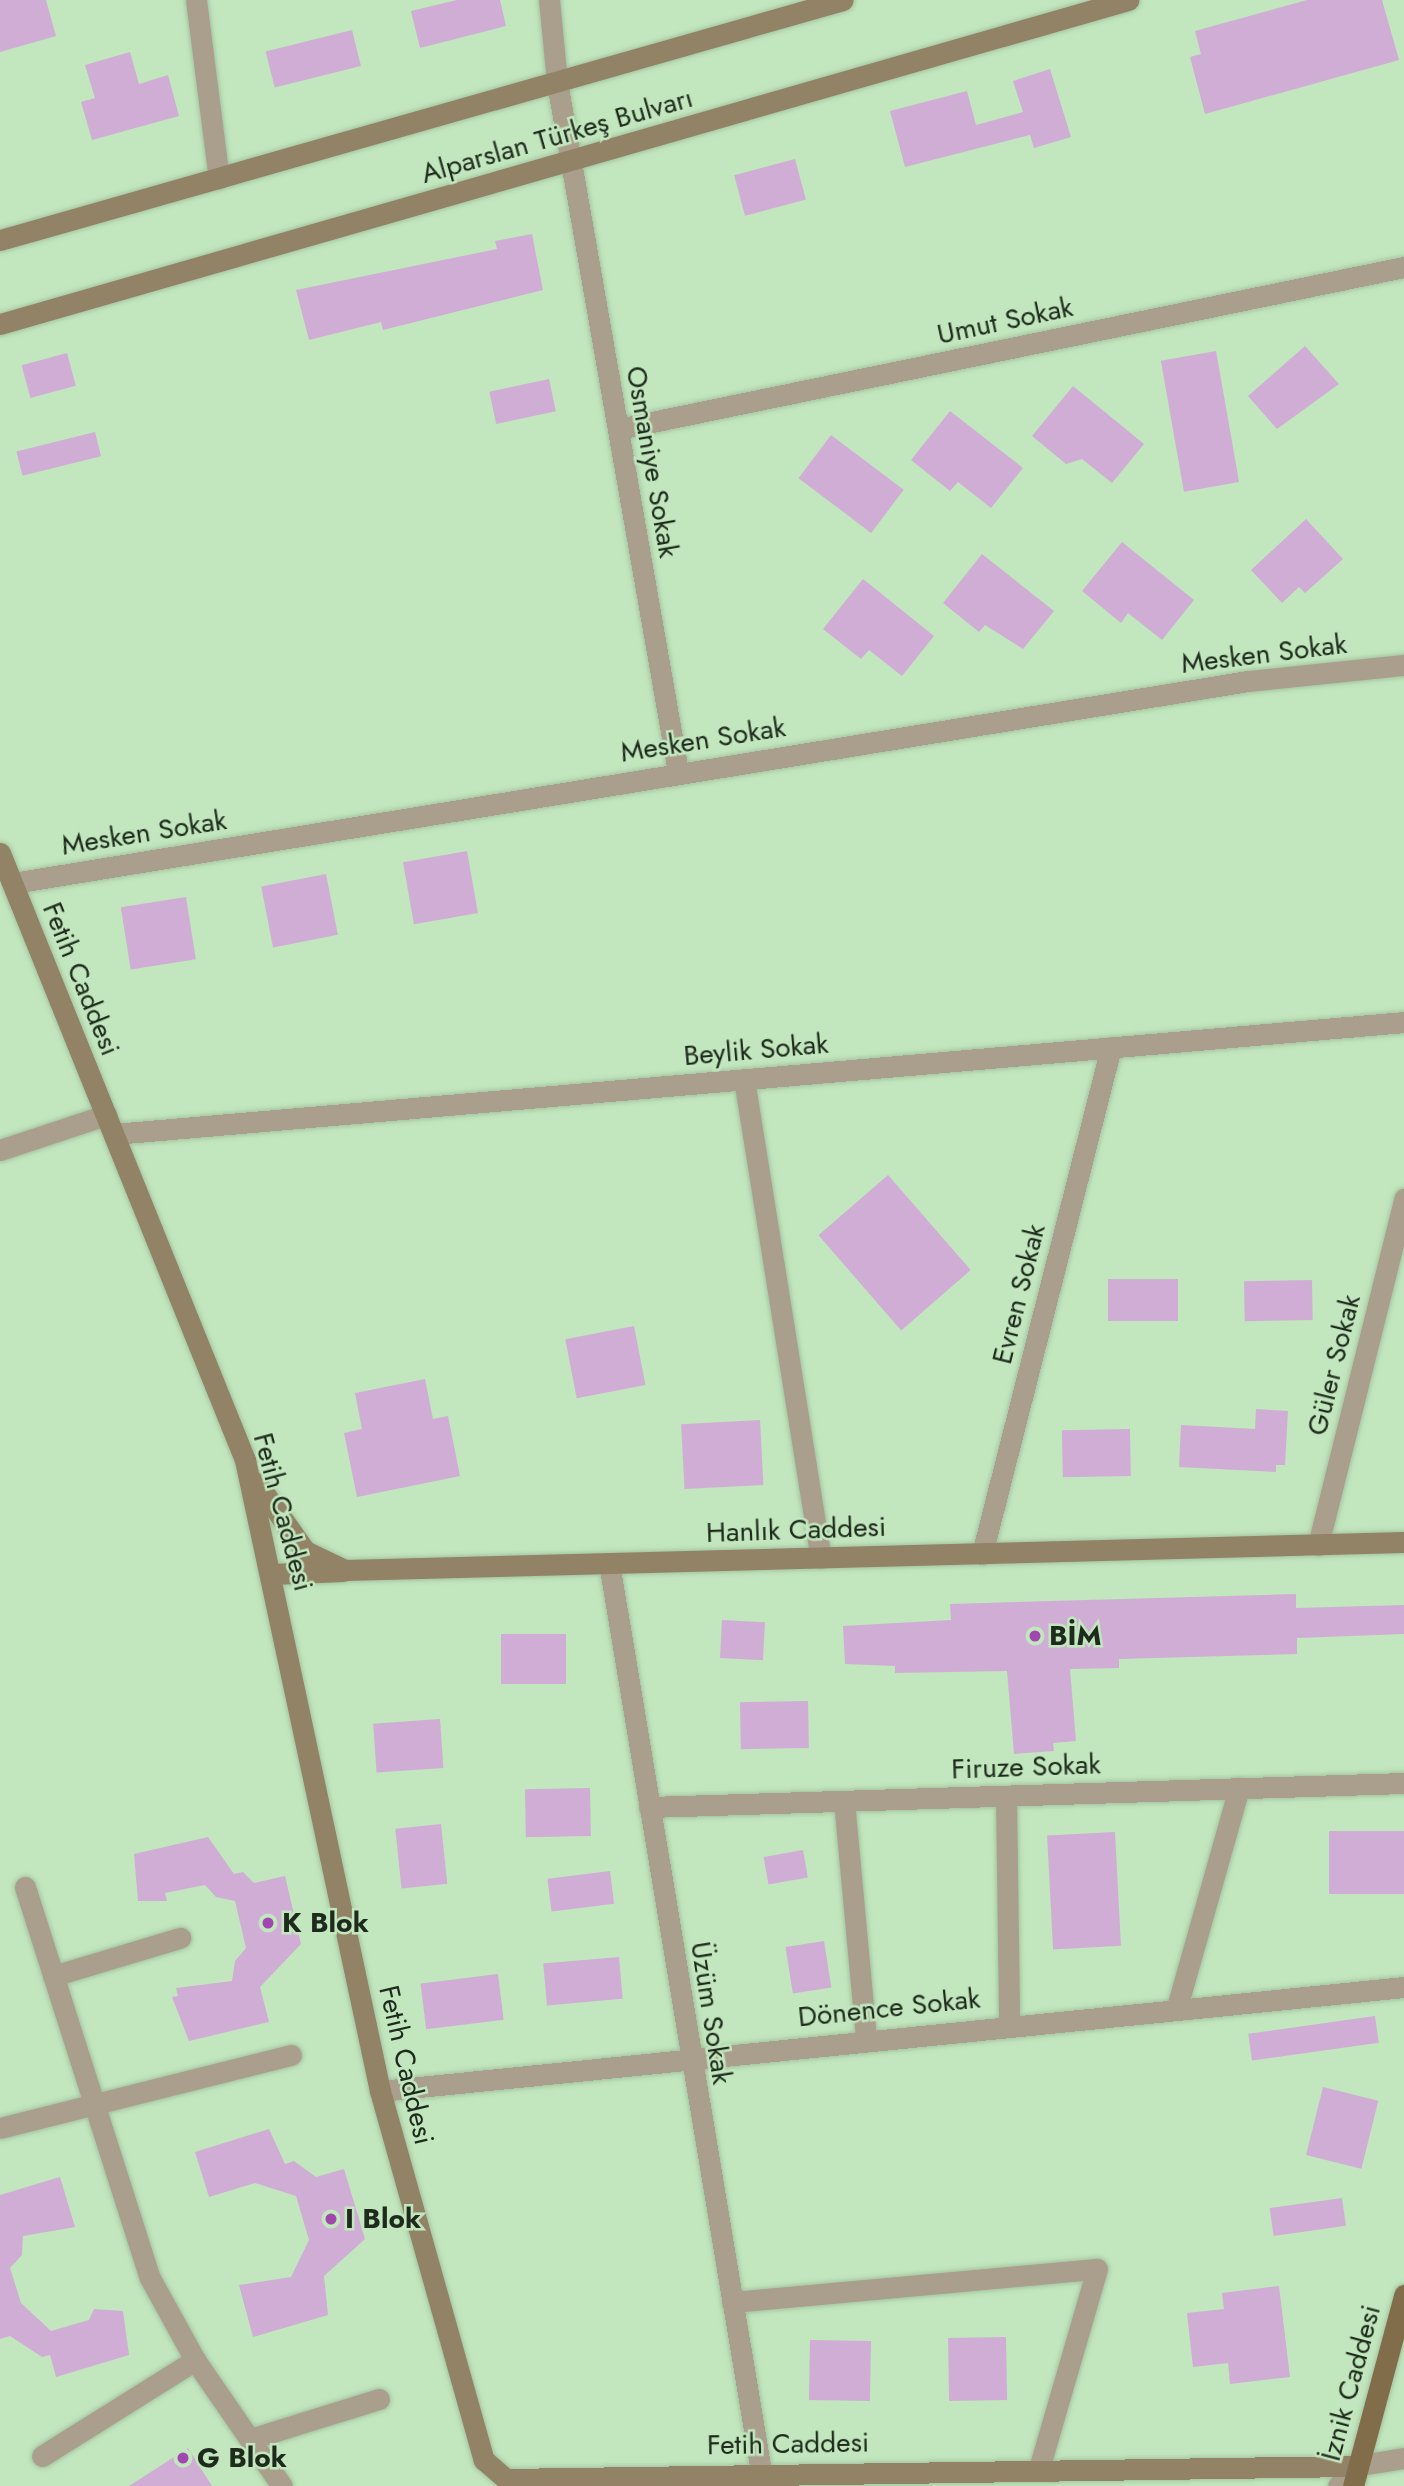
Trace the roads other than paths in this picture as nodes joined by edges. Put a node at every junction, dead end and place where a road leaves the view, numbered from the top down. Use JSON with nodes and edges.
{"nodes":[{"id":1,"x":195,"y":0,"type":"edge"},
{"id":2,"x":548,"y":0,"type":"edge"},
{"id":3,"x":843,"y":0,"type":"edge"},
{"id":4,"x":1128,"y":0,"type":"edge"},
{"id":5,"x":557,"y":82,"type":"junction"},
{"id":6,"x":571,"y":162,"type":"junction"},
{"id":7,"x":219,"y":179,"type":"junction"},
{"id":8,"x":0,"y":240,"type":"edge"},
{"id":9,"x":1404,"y":267,"type":"edge"},
{"id":10,"x":0,"y":324,"type":"edge"},
{"id":11,"x":618,"y":429,"type":"junction"},
{"id":12,"x":1404,"y":665,"type":"edge"},
{"id":13,"x":678,"y":772,"type":"junction"},
{"id":14,"x":0,"y":853,"type":"edge"},
{"id":15,"x":13,"y":883,"type":"junction"},
{"id":16,"x":1404,"y":1022,"type":"edge"},
{"id":17,"x":1111,"y":1047,"type":"junction"},
{"id":18,"x":744,"y":1079,"type":"junction"},
{"id":19,"x":110,"y":1124,"type":"junction"},
{"id":20,"x":0,"y":1150,"type":"edge"},
{"id":21,"x":1404,"y":1199,"type":"edge"},
{"id":22,"x":245,"y":1460,"type":"junction"},
{"id":23,"x":1404,"y":1542,"type":"edge"},
{"id":24,"x":1318,"y":1545,"type":"junction"},
{"id":25,"x":982,"y":1554,"type":"junction"},
{"id":26,"x":821,"y":1558,"type":"junction"},
{"id":27,"x":609,"y":1563,"type":"junction"},
{"id":28,"x":345,"y":1570,"type":"junction"},
{"id":29,"x":272,"y":1574,"type":"junction"},
{"id":30,"x":1404,"y":1783,"type":"edge"},
{"id":31,"x":1239,"y":1788,"type":"junction"},
{"id":32,"x":1006,"y":1796,"type":"junction"},
{"id":33,"x":844,"y":1801,"type":"junction"},
{"id":34,"x":649,"y":1807,"type":"junction"},
{"id":35,"x":25,"y":1887,"type":"dead end"},
{"id":36,"x":180,"y":1938,"type":"dead end"},
{"id":37,"x":53,"y":1976,"type":"junction"},
{"id":38,"x":1404,"y":1987,"type":"edge"},
{"id":39,"x":1177,"y":2007,"type":"junction"},
{"id":40,"x":1009,"y":2024,"type":"junction"},
{"id":41,"x":866,"y":2038,"type":"junction"},
{"id":42,"x":291,"y":2055,"type":"dead end"},
{"id":43,"x":690,"y":2056,"type":"junction"},
{"id":44,"x":380,"y":2091,"type":"junction"},
{"id":45,"x":94,"y":2102,"type":"junction"},
{"id":46,"x":0,"y":2128,"type":"edge"},
{"id":47,"x":1404,"y":2295,"type":"edge"},
{"id":48,"x":732,"y":2302,"type":"junction"},
{"id":49,"x":195,"y":2360,"type":"junction"},
{"id":50,"x":379,"y":2399,"type":"dead end"},
{"id":51,"x":250,"y":2439,"type":"junction"},
{"id":52,"x":42,"y":2456,"type":"dead end"},
{"id":53,"x":1404,"y":2458,"type":"edge"},
{"id":54,"x":1039,"y":2469,"type":"junction"},
{"id":55,"x":761,"y":2471,"type":"junction"},
{"id":56,"x":1354,"y":2476,"type":"edge"},
{"id":57,"x":282,"y":2486,"type":"edge"},
{"id":58,"x":1338,"y":2486,"type":"edge"}],
"edges":[{"from":1,"to":7,"type":"street"},
{"from":2,"to":5,"type":"street","name":"Osmaniye Sokak"},
{"from":3,"to":5,"type":"street","name":"Alparslan Türkeş Bulvarı"},
{"from":4,"to":6,"type":"street","name":"Alparslan Türkeş Bulvarı"},
{"from":5,"to":6,"type":"street","name":"Osmaniye Sokak"},
{"from":5,"to":7,"type":"street","name":"Alparslan Türkeş Bulvarı"},
{"from":6,"to":10,"type":"street","name":"Alparslan Türkeş Bulvarı"},
{"from":6,"to":11,"type":"street","name":"Osmaniye Sokak"},
{"from":7,"to":8,"type":"street","name":"Alparslan Türkeş Bulvarı"},
{"from":9,"to":11,"type":"street","name":"Umut Sokak"},
{"from":11,"to":13,"type":"street","name":"Osmaniye Sokak"},
{"from":12,"to":13,"type":"street","name":"Mesken Sokak"},
{"from":13,"to":15,"type":"street","name":"Mesken Sokak"},
{"from":14,"to":15,"type":"street","name":"Fetih Caddesi"},
{"from":15,"to":19,"type":"street","name":"Fetih Caddesi"},
{"from":16,"to":17,"type":"street","name":"Beylik Sokak"},
{"from":17,"to":18,"type":"street","name":"Beylik Sokak"},
{"from":17,"to":25,"type":"street","name":"Evren Sokak"},
{"from":18,"to":19,"type":"street","name":"Beylik Sokak"},
{"from":18,"to":26,"type":"street"},
{"from":19,"to":20,"type":"street","name":"Beylik Sokak"},
{"from":19,"to":22,"type":"street","name":"Fetih Caddesi"},
{"from":21,"to":24,"type":"street","name":"Güler Sokak"},
{"from":22,"to":28,"type":"street","name":"Hanlık Caddesi"},
{"from":22,"to":29,"type":"street","name":"Fetih Caddesi"},
{"from":23,"to":24,"type":"street","name":"Hanlık Caddesi"},
{"from":24,"to":25,"type":"street","name":"Hanlık Caddesi"},
{"from":25,"to":26,"type":"street","name":"Hanlık Caddesi"},
{"from":26,"to":27,"type":"street","name":"Hanlık Caddesi"},
{"from":27,"to":28,"type":"street","name":"Hanlık Caddesi"},
{"from":27,"to":34,"type":"street","name":"Üzüm Sokak"},
{"from":28,"to":29,"type":"street"},
{"from":29,"to":44,"type":"street","name":"Fetih Caddesi"},
{"from":30,"to":31,"type":"street","name":"Firuze Sokak"},
{"from":31,"to":32,"type":"street","name":"Firuze Sokak"},
{"from":31,"to":39,"type":"street"},
{"from":32,"to":33,"type":"street","name":"Firuze Sokak"},
{"from":32,"to":40,"type":"street"},
{"from":33,"to":34,"type":"street","name":"Firuze Sokak"},
{"from":33,"to":41,"type":"street"},
{"from":34,"to":43,"type":"street","name":"Üzüm Sokak"},
{"from":35,"to":37,"type":"street"},
{"from":36,"to":37,"type":"street"},
{"from":37,"to":45,"type":"street"},
{"from":38,"to":39,"type":"street","name":"Dönence Sokak"},
{"from":39,"to":40,"type":"street","name":"Dönence Sokak"},
{"from":40,"to":41,"type":"street","name":"Dönence Sokak"},
{"from":41,"to":43,"type":"street","name":"Dönence Sokak"},
{"from":42,"to":45,"type":"street"},
{"from":43,"to":44,"type":"street","name":"Dönence Sokak"},
{"from":43,"to":48,"type":"street","name":"Üzüm Sokak"},
{"from":44,"to":55,"type":"street","name":"Fetih Caddesi"},
{"from":45,"to":46,"type":"street"},
{"from":45,"to":49,"type":"street"},
{"from":47,"to":56,"type":"main road","name":"İznik Caddesi"},
{"from":48,"to":54,"type":"street"},
{"from":48,"to":55,"type":"street","name":"Üzüm Sokak"},
{"from":49,"to":51,"type":"street"},
{"from":49,"to":52,"type":"street"},
{"from":50,"to":51,"type":"street"},
{"from":51,"to":57,"type":"street"},
{"from":53,"to":56,"type":"street"},
{"from":54,"to":55,"type":"street","name":"Fetih Caddesi"},
{"from":54,"to":56,"type":"street","name":"Fetih Caddesi"},
{"from":56,"to":58,"type":"street"}]}
